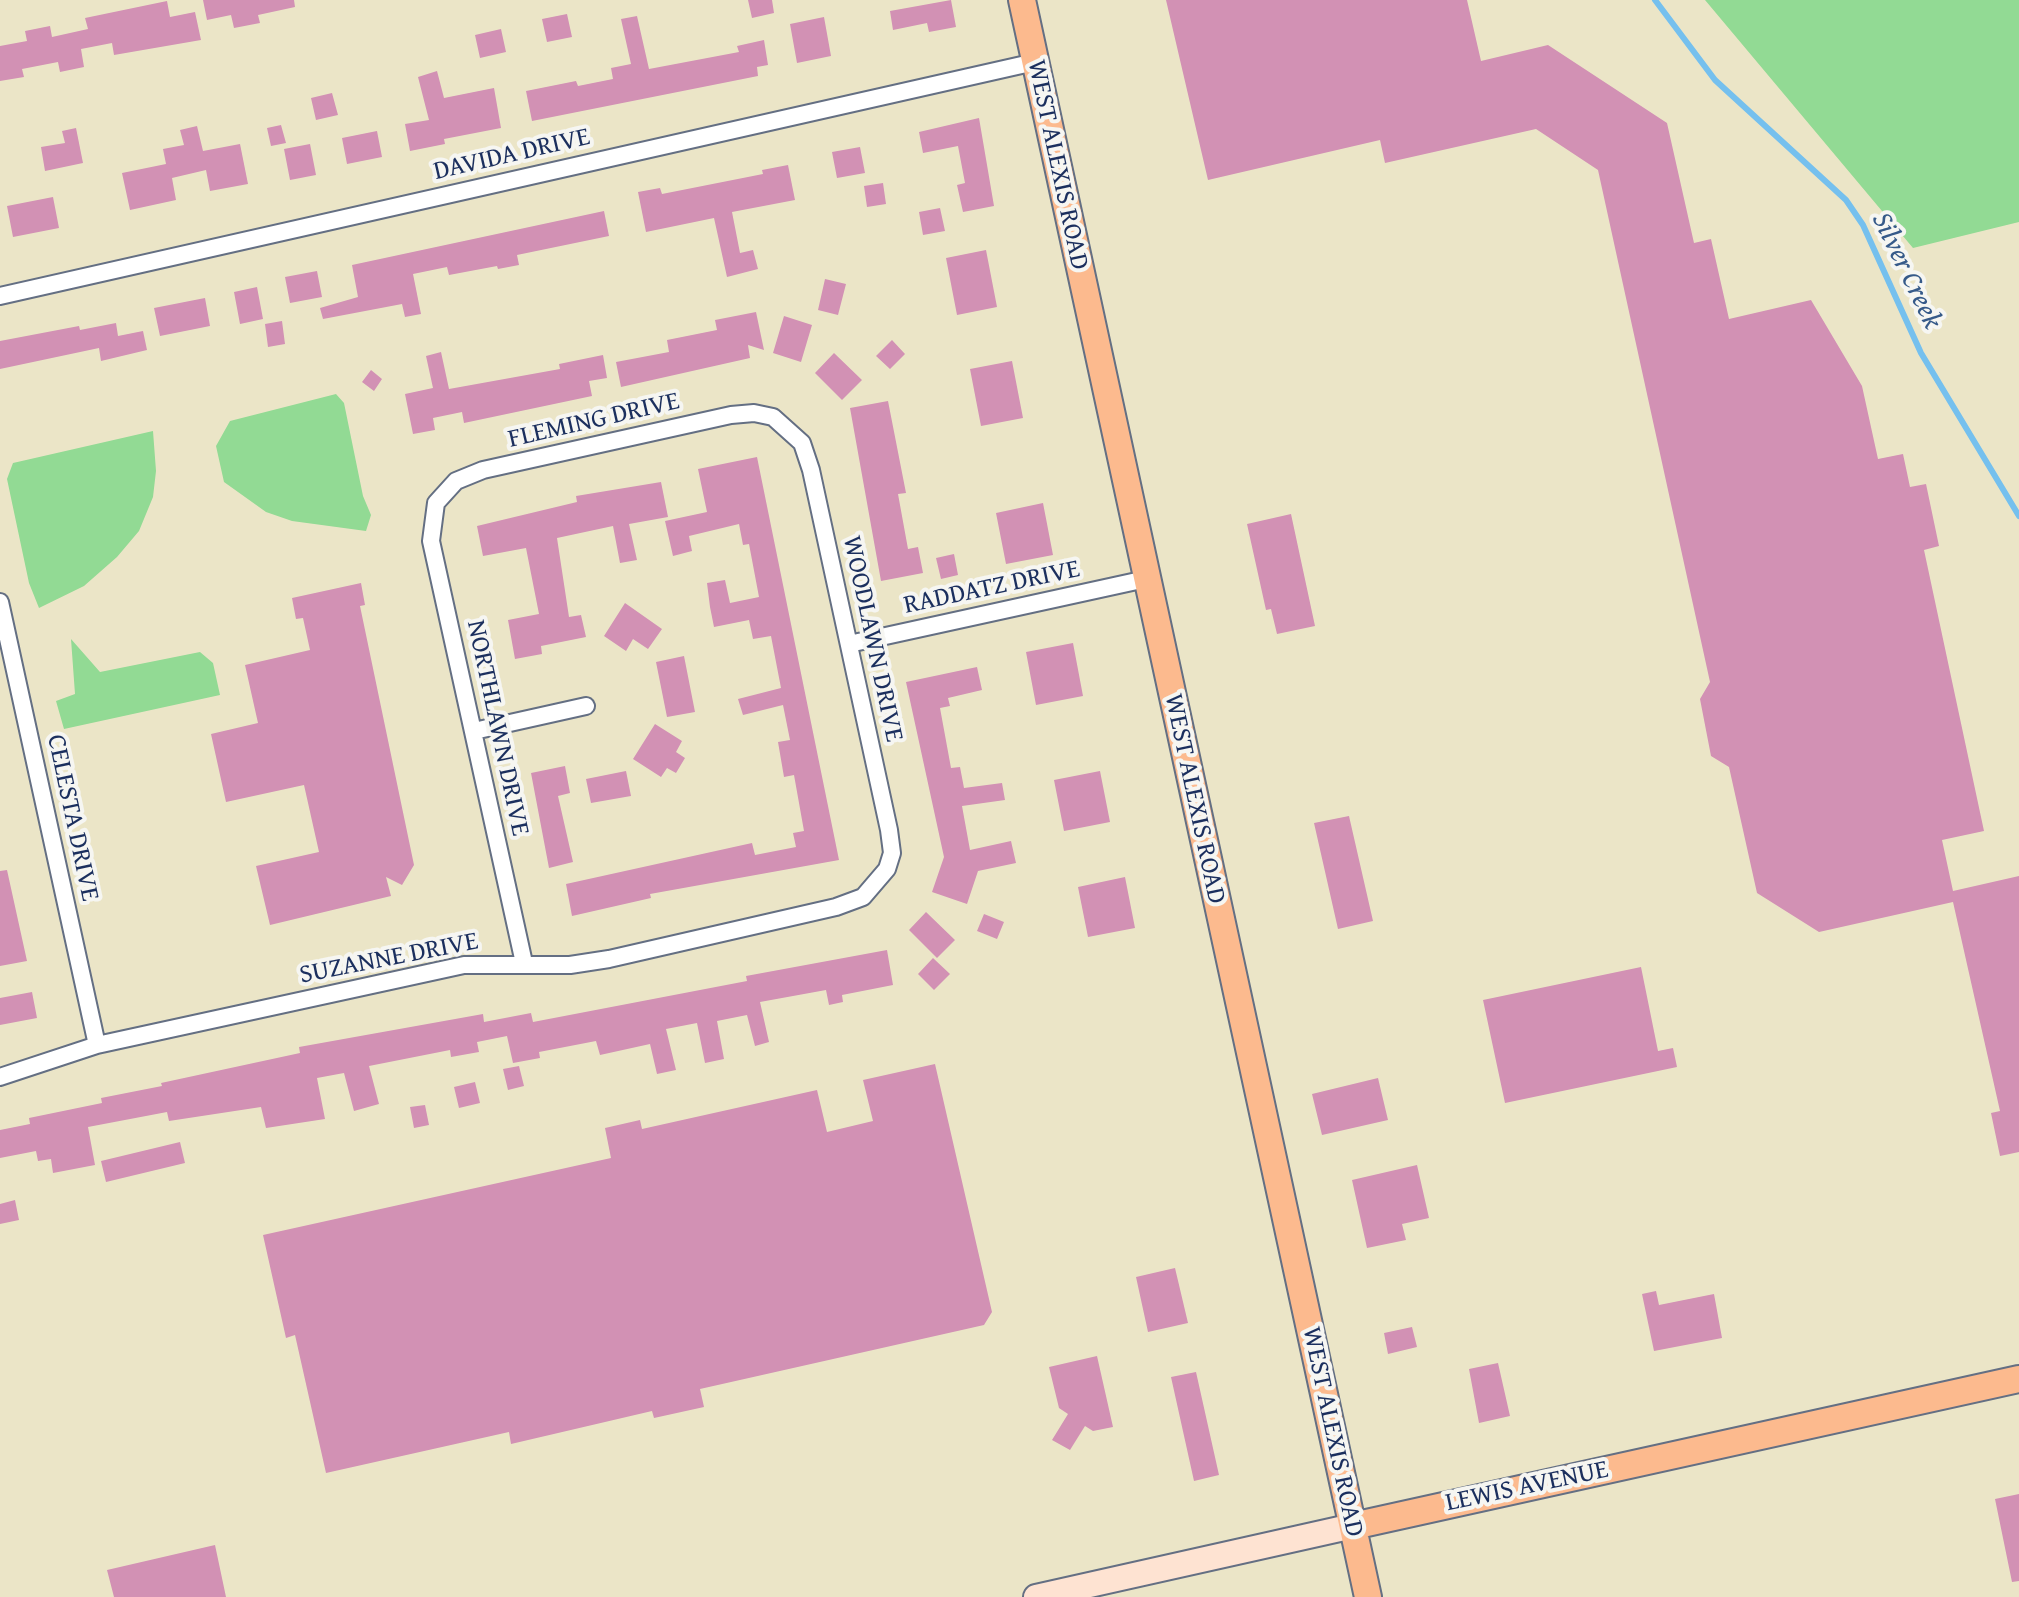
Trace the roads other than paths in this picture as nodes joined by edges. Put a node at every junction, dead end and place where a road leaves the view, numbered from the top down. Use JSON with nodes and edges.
{"nodes":[{"id":1,"x":1022,"y":0,"type":"edge"},
{"id":2,"x":1035,"y":62,"type":"junction"},
{"id":3,"x":0,"y":296,"type":"edge"},
{"id":4,"x":773,"y":417,"type":"joint"},
{"id":5,"x":436,"y":503,"type":"joint"},
{"id":6,"x":1146,"y":579,"type":"junction"},
{"id":7,"x":0,"y":602,"type":"edge"},
{"id":8,"x":849,"y":644,"type":"junction"},
{"id":9,"x":586,"y":706,"type":"dead end"},
{"id":10,"x":474,"y":731,"type":"junction"},
{"id":11,"x":879,"y":883,"type":"joint"},
{"id":12,"x":524,"y":963,"type":"junction"},
{"id":13,"x":97,"y":1045,"type":"junction"},
{"id":14,"x":0,"y":1077,"type":"edge"},
{"id":15,"x":2019,"y":1379,"type":"edge"},
{"id":16,"x":1353,"y":1526,"type":"junction"},
{"id":17,"x":1036,"y":1597,"type":"edge"},
{"id":18,"x":1368,"y":1597,"type":"edge"}],
"edges":[{"from":1,"to":2,"type":"main road","name":"WEST ALEXIS ROAD"},
{"from":2,"to":3,"type":"street","name":"DAVIDA DRIVE"},
{"from":2,"to":6,"type":"main road","name":"WEST ALEXIS ROAD"},
{"from":4,"to":5,"type":"street","name":"FLEMING DRIVE"},
{"from":4,"to":8,"type":"street","name":"WOODLAWN DRIVE"},
{"from":5,"to":10,"type":"street","name":"NORTHLAWN DRIVE"},
{"from":6,"to":8,"type":"street","name":"RADDATZ DRIVE"},
{"from":6,"to":16,"type":"main road","name":"WEST ALEXIS ROAD"},
{"from":7,"to":13,"type":"street","name":"CELESTA DRIVE"},
{"from":8,"to":11,"type":"street","name":"WOODLAWN DRIVE"},
{"from":9,"to":10,"type":"street"},
{"from":10,"to":12,"type":"street","name":"NORTHLAWN DRIVE"},
{"from":11,"to":12,"type":"street","name":"SUZANNE DRIVE"},
{"from":12,"to":13,"type":"street","name":"SUZANNE DRIVE"},
{"from":13,"to":14,"type":"street","name":"SUZANNE DRIVE"},
{"from":15,"to":16,"type":"main road","name":"LEWIS AVENUE"},
{"from":16,"to":17,"type":"main road","name":"LEWIS AVENUE"},
{"from":16,"to":18,"type":"main road","name":"WEST ALEXIS ROAD"}]}
